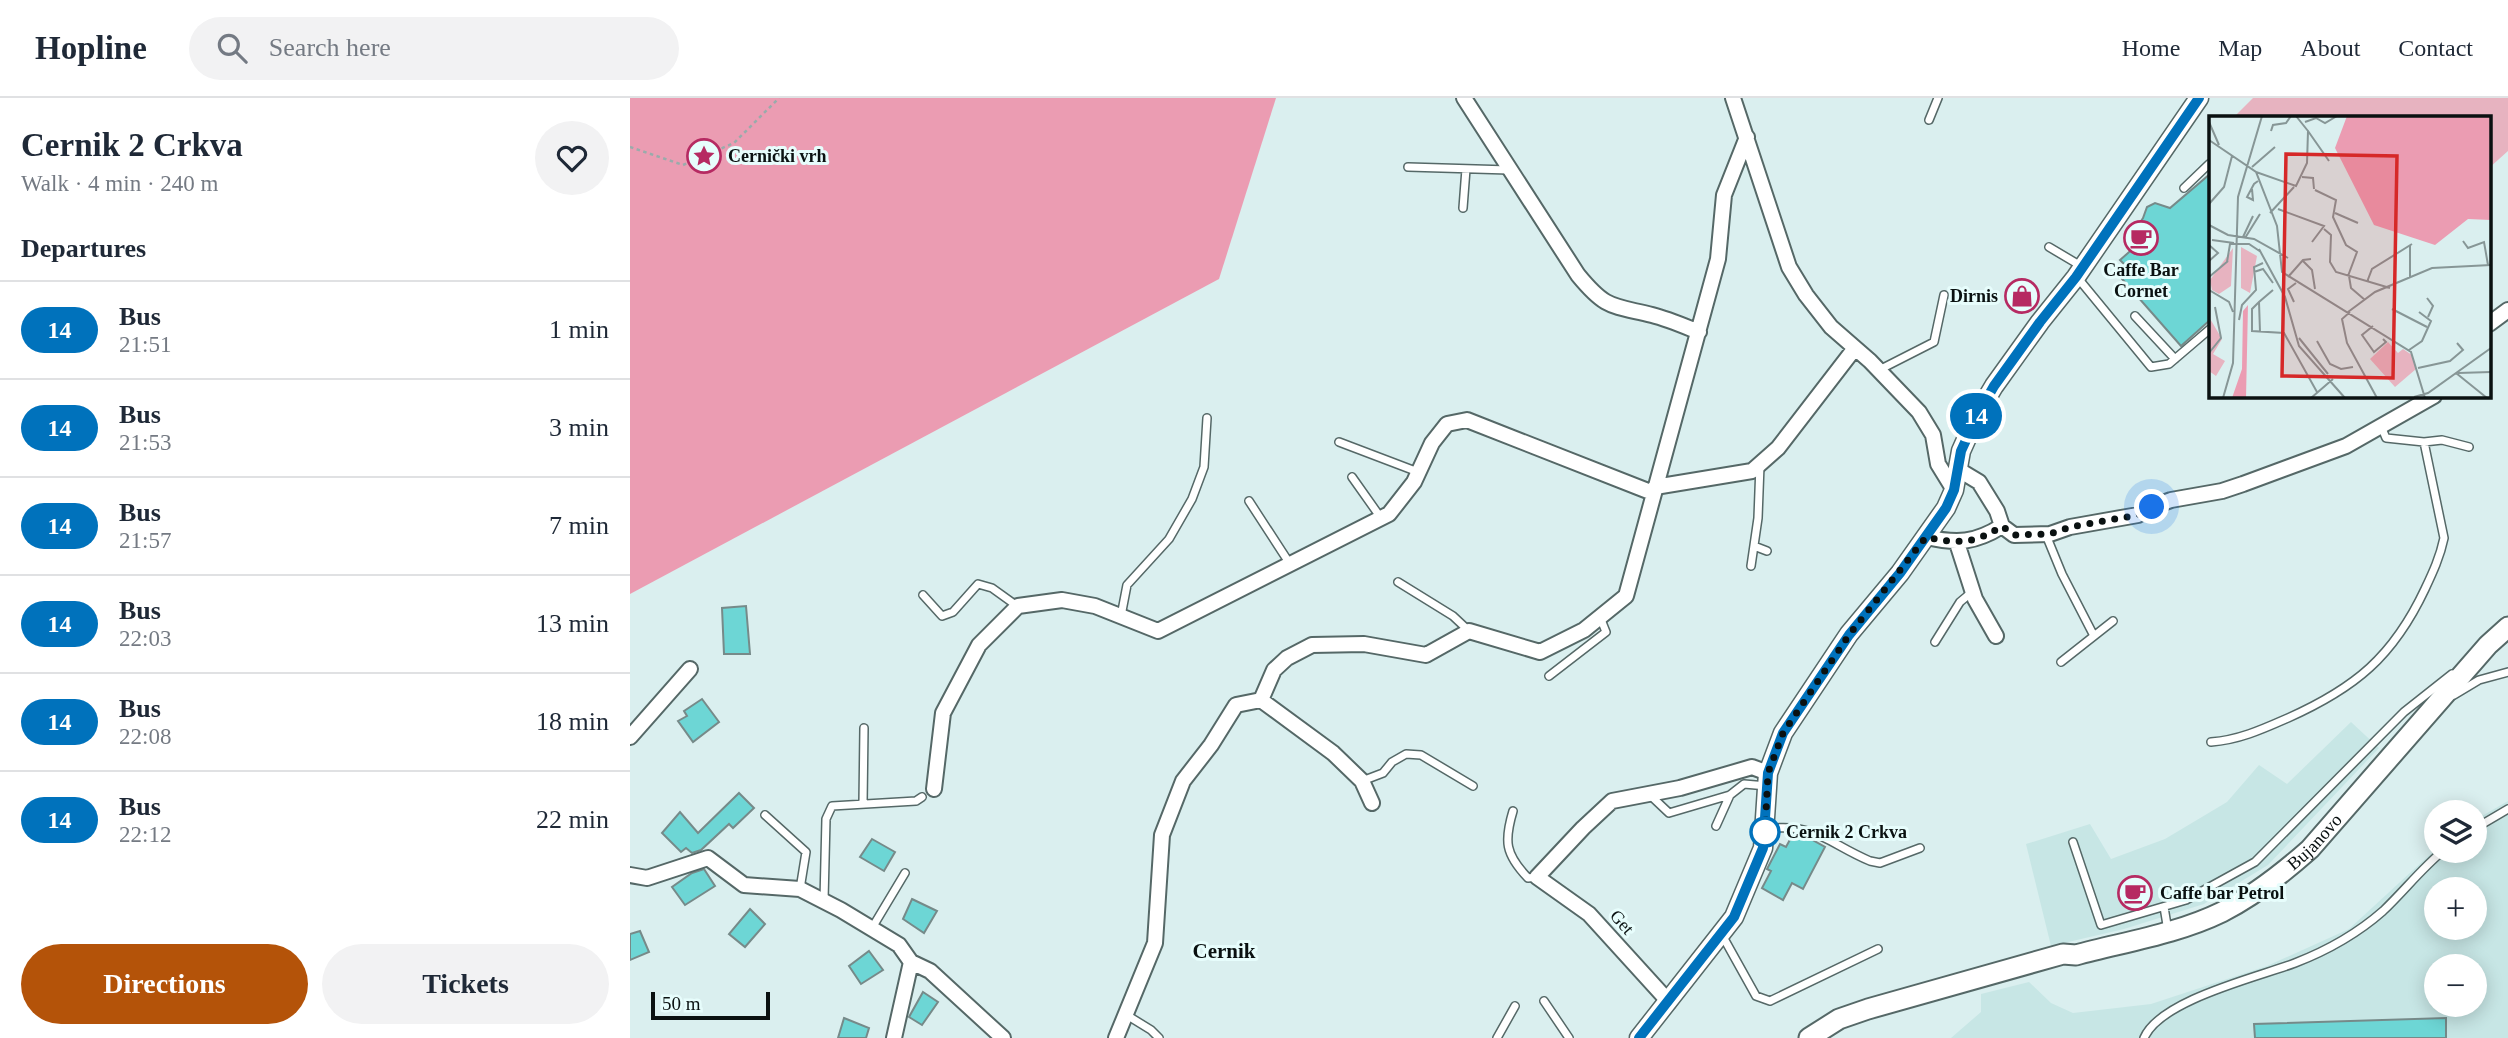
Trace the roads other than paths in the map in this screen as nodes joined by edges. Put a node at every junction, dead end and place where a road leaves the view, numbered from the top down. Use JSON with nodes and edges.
{"nodes":[{"id":1,"x":1464,"y":98,"type":"edge"},
{"id":2,"x":1938,"y":98,"type":"edge"},
{"id":3,"x":2199,"y":98,"type":"edge"},
{"id":4,"x":1734,"y":99,"type":"edge"},
{"id":5,"x":1929,"y":120,"type":"dead end"},
{"id":6,"x":1747,"y":137,"type":"junction"},
{"id":7,"x":2209,"y":164,"type":"edge"},
{"id":8,"x":1408,"y":167,"type":"dead end"},
{"id":9,"x":1466,"y":169,"type":"junction"},
{"id":10,"x":1510,"y":170,"type":"junction"},
{"id":11,"x":2184,"y":188,"type":"dead end"},
{"id":12,"x":1463,"y":208,"type":"dead end"},
{"id":13,"x":2049,"y":247,"type":"dead end"},
{"id":14,"x":2080,"y":272,"type":"junction"},
{"id":15,"x":1944,"y":295,"type":"dead end"},
{"id":16,"x":2508,"y":310,"type":"edge"},
{"id":17,"x":2135,"y":316,"type":"dead end"},
{"id":18,"x":2490,"y":323,"type":"edge"},
{"id":19,"x":2209,"y":330,"type":"edge"},
{"id":20,"x":1699,"y":332,"type":"junction"},
{"id":21,"x":1855,"y":348,"type":"junction"},
{"id":22,"x":2175,"y":359,"type":"junction"},
{"id":23,"x":1879,"y":370,"type":"junction"},
{"id":24,"x":2432,"y":397,"type":"edge"},
{"id":25,"x":1207,"y":418,"type":"dead end"},
{"id":26,"x":2380,"y":425,"type":"junction"},
{"id":27,"x":1339,"y":442,"type":"dead end"},
{"id":28,"x":2424,"y":442,"type":"junction"},
{"id":29,"x":2469,"y":447,"type":"dead end"},
{"id":30,"x":1759,"y":464,"type":"junction"},
{"id":31,"x":1959,"y":470,"type":"junction"},
{"id":32,"x":1418,"y":472,"type":"junction"},
{"id":33,"x":1352,"y":477,"type":"dead end"},
{"id":34,"x":1654,"y":490,"type":"junction"},
{"id":35,"x":1954,"y":490,"type":"junction"},
{"id":36,"x":1249,"y":501,"type":"dead end"},
{"id":37,"x":1381,"y":518,"type":"junction"},
{"id":38,"x":2002,"y":526,"type":"junction"},
{"id":39,"x":2046,"y":535,"type":"junction"},
{"id":40,"x":1926,"y":537,"type":"junction"},
{"id":41,"x":1957,"y":543,"type":"junction"},
{"id":42,"x":1754,"y":545,"type":"junction"},
{"id":43,"x":1767,"y":551,"type":"dead end"},
{"id":44,"x":1290,"y":564,"type":"junction"},
{"id":45,"x":1751,"y":566,"type":"dead end"},
{"id":46,"x":1398,"y":582,"type":"dead end"},
{"id":47,"x":1973,"y":592,"type":"junction"},
{"id":48,"x":923,"y":594,"type":"dead end"},
{"id":49,"x":1018,"y":606,"type":"junction"},
{"id":50,"x":1121,"y":616,"type":"junction"},
{"id":51,"x":1600,"y":617,"type":"junction"},
{"id":52,"x":2113,"y":621,"type":"dead end"},
{"id":53,"x":1469,"y":631,"type":"junction"},
{"id":54,"x":1996,"y":636,"type":"dead end"},
{"id":55,"x":2094,"y":636,"type":"junction"},
{"id":56,"x":2501,"y":638,"type":"edge"},
{"id":57,"x":1935,"y":642,"type":"dead end"},
{"id":58,"x":2060,"y":662,"type":"dead end"},
{"id":59,"x":690,"y":669,"type":"dead end"},
{"id":60,"x":2508,"y":672,"type":"edge"},
{"id":61,"x":1549,"y":676,"type":"dead end"},
{"id":62,"x":1261,"y":700,"type":"junction"},
{"id":63,"x":2435,"y":706,"type":"junction"},
{"id":64,"x":864,"y":728,"type":"dead end"},
{"id":65,"x":630,"y":737,"type":"edge"},
{"id":66,"x":2211,"y":743,"type":"dead end"},
{"id":67,"x":1362,"y":780,"type":"junction"},
{"id":68,"x":1768,"y":780,"type":"junction"},
{"id":69,"x":1474,"y":786,"type":"dead end"},
{"id":70,"x":928,"y":793,"type":"joint"},
{"id":71,"x":1650,"y":795,"type":"junction"},
{"id":72,"x":1730,"y":795,"type":"junction"},
{"id":73,"x":1372,"y":803,"type":"dead end"},
{"id":74,"x":863,"y":804,"type":"junction"},
{"id":75,"x":2508,"y":809,"type":"edge"},
{"id":76,"x":1513,"y":811,"type":"dead end"},
{"id":77,"x":765,"y":816,"type":"dead end"},
{"id":78,"x":2487,"y":821,"type":"edge"},
{"id":79,"x":1716,"y":826,"type":"dead end"},
{"id":80,"x":1766,"y":829,"type":"junction"},
{"id":81,"x":2073,"y":842,"type":"dead end"},
{"id":82,"x":1920,"y":848,"type":"dead end"},
{"id":83,"x":2431,"y":863,"type":"edge"},
{"id":84,"x":905,"y":873,"type":"dead end"},
{"id":85,"x":630,"y":875,"type":"edge"},
{"id":86,"x":1537,"y":877,"type":"junction"},
{"id":87,"x":800,"y":889,"type":"junction"},
{"id":88,"x":824,"y":901,"type":"junction"},
{"id":89,"x":2164,"y":907,"type":"junction"},
{"id":90,"x":872,"y":928,"type":"junction"},
{"id":91,"x":2168,"y":931,"type":"junction"},
{"id":92,"x":1722,"y":934,"type":"junction"},
{"id":93,"x":1878,"y":949,"type":"dead end"},
{"id":94,"x":911,"y":962,"type":"junction"},
{"id":95,"x":1544,"y":1001,"type":"dead end"},
{"id":96,"x":1669,"y":1002,"type":"junction"},
{"id":97,"x":1894,"y":1003,"type":"junction"},
{"id":98,"x":1515,"y":1006,"type":"dead end"},
{"id":99,"x":1124,"y":1014,"type":"junction"},
{"id":100,"x":894,"y":1038,"type":"edge"},
{"id":101,"x":1003,"y":1038,"type":"edge"},
{"id":102,"x":1115,"y":1038,"type":"edge"},
{"id":103,"x":1159,"y":1038,"type":"edge"},
{"id":104,"x":1497,"y":1038,"type":"edge"},
{"id":105,"x":1569,"y":1038,"type":"edge"},
{"id":106,"x":1639,"y":1038,"type":"edge"},
{"id":107,"x":1809,"y":1038,"type":"edge"},
{"id":108,"x":1833,"y":1038,"type":"edge"},
{"id":109,"x":2144,"y":1038,"type":"edge"}],
"edges":[{"from":1,"to":10,"type":"street"},
{"from":2,"to":5,"type":"lane"},
{"from":3,"to":14,"type":"street"},
{"from":4,"to":6,"type":"street"},
{"from":6,"to":20,"type":"street"},
{"from":6,"to":21,"type":"street"},
{"from":7,"to":11,"type":"lane"},
{"from":8,"to":9,"type":"lane"},
{"from":9,"to":10,"type":"lane"},
{"from":9,"to":12,"type":"lane"},
{"from":10,"to":20,"type":"street"},
{"from":13,"to":14,"type":"lane"},
{"from":14,"to":22,"type":"lane"},
{"from":14,"to":31,"type":"street"},
{"from":15,"to":23,"type":"lane"},
{"from":16,"to":18,"type":"street"},
{"from":17,"to":22,"type":"lane"},
{"from":19,"to":22,"type":"lane"},
{"from":20,"to":34,"type":"street"},
{"from":21,"to":23,"type":"street"},
{"from":21,"to":30,"type":"street"},
{"from":23,"to":35,"type":"street"},
{"from":24,"to":26,"type":"street"},
{"from":25,"to":50,"type":"lane"},
{"from":26,"to":28,"type":"lane"},
{"from":26,"to":39,"type":"street"},
{"from":27,"to":32,"type":"lane"},
{"from":28,"to":29,"type":"lane"},
{"from":28,"to":66,"type":"lane"},
{"from":30,"to":34,"type":"street"},
{"from":30,"to":42,"type":"lane"},
{"from":31,"to":35,"type":"street"},
{"from":31,"to":38,"type":"street"},
{"from":32,"to":34,"type":"street"},
{"from":32,"to":37,"type":"street"},
{"from":33,"to":37,"type":"lane"},
{"from":34,"to":51,"type":"street"},
{"from":35,"to":40,"type":"street"},
{"from":36,"to":44,"type":"lane"},
{"from":37,"to":44,"type":"street"},
{"from":38,"to":39,"type":"street"},
{"from":38,"to":41,"type":"street"},
{"from":39,"to":55,"type":"lane"},
{"from":40,"to":41,"type":"street"},
{"from":40,"to":68,"type":"street"},
{"from":41,"to":47,"type":"street"},
{"from":42,"to":43,"type":"lane"},
{"from":42,"to":45,"type":"lane"},
{"from":44,"to":50,"type":"street"},
{"from":46,"to":53,"type":"lane"},
{"from":47,"to":54,"type":"street"},
{"from":47,"to":57,"type":"lane"},
{"from":48,"to":49,"type":"lane"},
{"from":49,"to":50,"type":"street"},
{"from":49,"to":70,"type":"street"},
{"from":51,"to":53,"type":"street"},
{"from":51,"to":61,"type":"lane"},
{"from":52,"to":55,"type":"lane"},
{"from":53,"to":62,"type":"street"},
{"from":55,"to":58,"type":"lane"},
{"from":56,"to":63,"type":"main road","name":"Bujanovo"},
{"from":56,"to":89,"type":"lane"},
{"from":59,"to":65,"type":"street"},
{"from":60,"to":63,"type":"lane"},
{"from":62,"to":67,"type":"street"},
{"from":62,"to":99,"type":"street"},
{"from":63,"to":91,"type":"main road","name":"Bujanovo"},
{"from":64,"to":74,"type":"lane"},
{"from":67,"to":69,"type":"lane"},
{"from":67,"to":73,"type":"street"},
{"from":68,"to":71,"type":"street"},
{"from":68,"to":72,"type":"lane"},
{"from":68,"to":80,"type":"street"},
{"from":70,"to":74,"type":"lane"},
{"from":71,"to":72,"type":"lane"},
{"from":71,"to":86,"type":"street"},
{"from":72,"to":79,"type":"lane"},
{"from":74,"to":88,"type":"lane"},
{"from":75,"to":78,"type":"lane"},
{"from":76,"to":86,"type":"lane"},
{"from":77,"to":87,"type":"lane"},
{"from":80,"to":82,"type":"lane"},
{"from":80,"to":92,"type":"street"},
{"from":81,"to":89,"type":"lane"},
{"from":83,"to":109,"type":"lane"},
{"from":84,"to":90,"type":"lane"},
{"from":85,"to":87,"type":"street"},
{"from":86,"to":96,"type":"street","name":"Get"},
{"from":87,"to":88,"type":"street"},
{"from":88,"to":90,"type":"street"},
{"from":89,"to":91,"type":"lane"},
{"from":90,"to":94,"type":"street"},
{"from":91,"to":97,"type":"main road","name":"Bujanovo"},
{"from":92,"to":93,"type":"lane"},
{"from":92,"to":96,"type":"street"},
{"from":94,"to":100,"type":"street"},
{"from":94,"to":101,"type":"street"},
{"from":95,"to":105,"type":"lane"},
{"from":96,"to":106,"type":"street"},
{"from":97,"to":107,"type":"main road","name":"Bujanovo"},
{"from":97,"to":108,"type":"main road","name":"Bujanovo"},
{"from":98,"to":104,"type":"lane"},
{"from":99,"to":102,"type":"street"},
{"from":99,"to":103,"type":"lane"}]}
